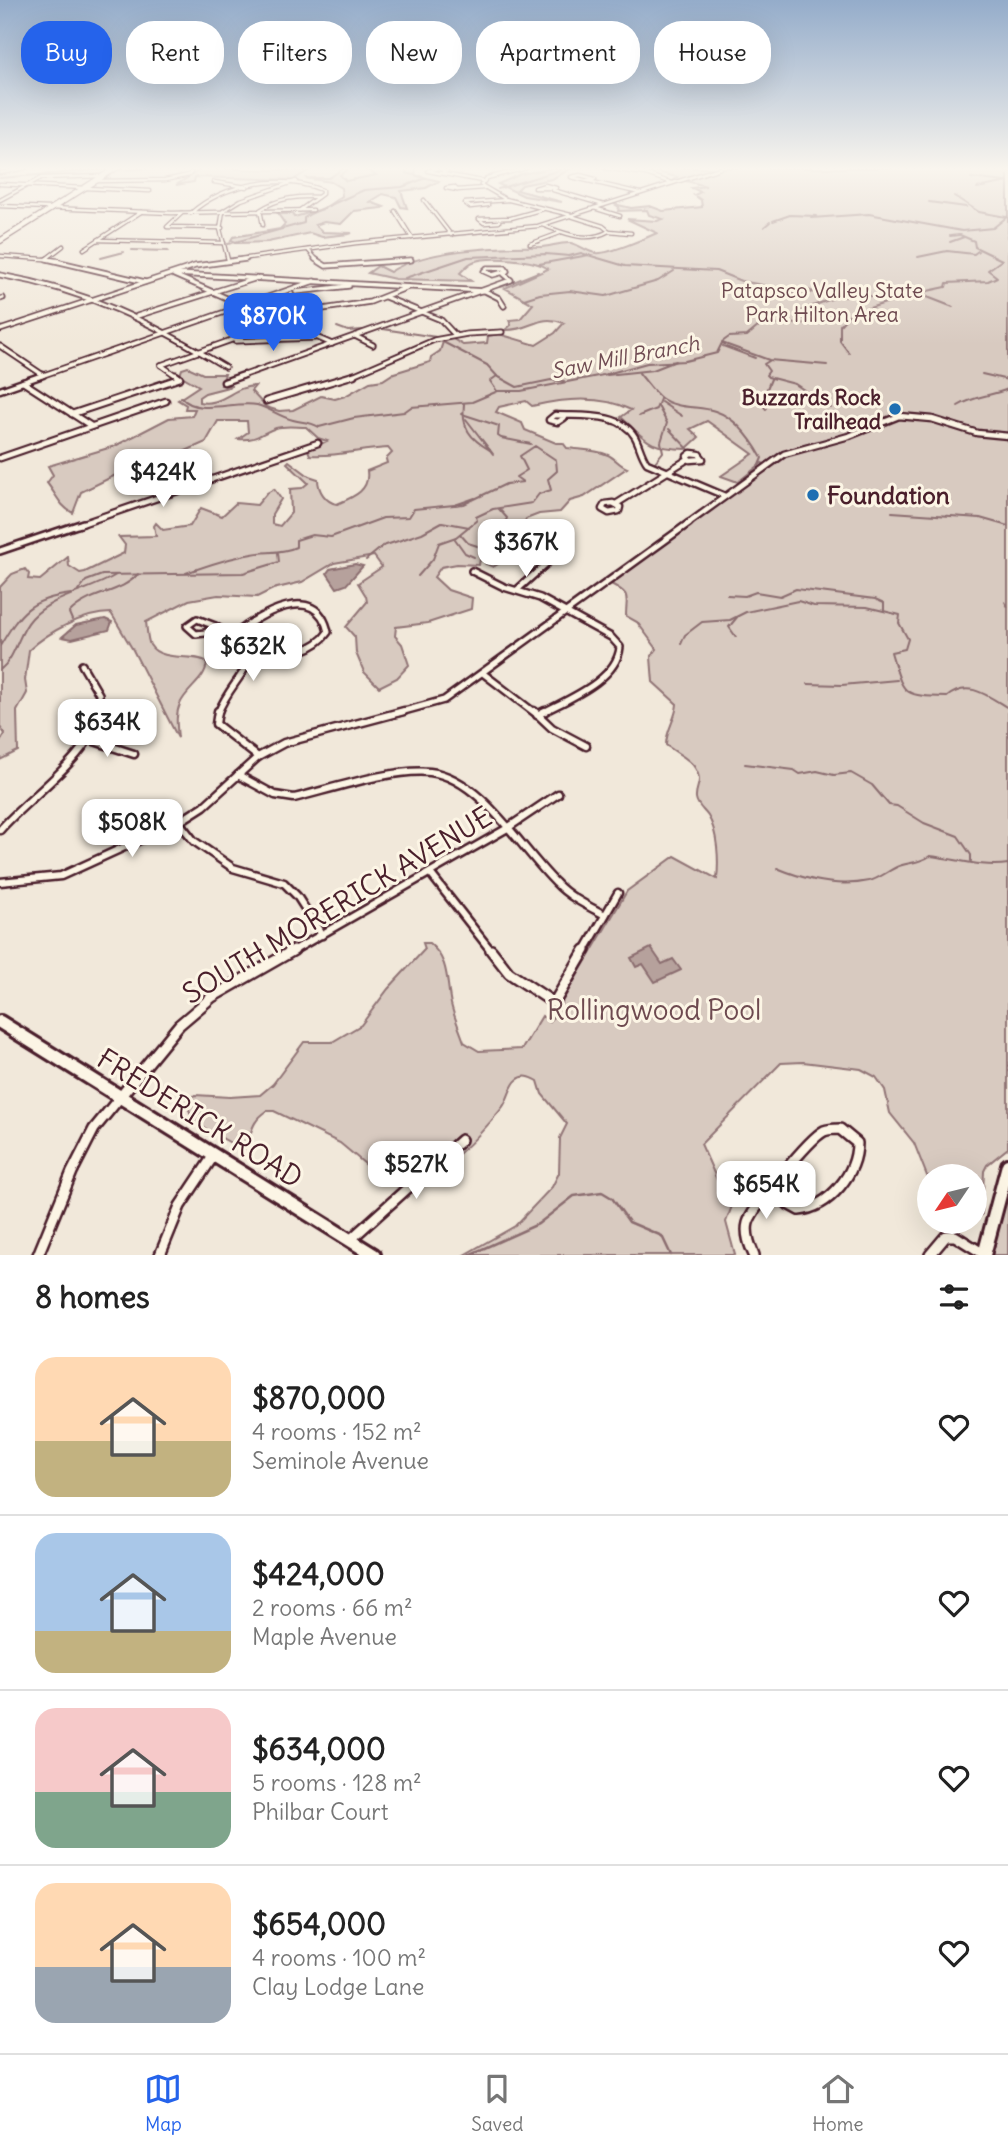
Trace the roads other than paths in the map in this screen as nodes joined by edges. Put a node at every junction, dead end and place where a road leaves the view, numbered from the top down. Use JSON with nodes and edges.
{"nodes":[{"id":1,"x":22,"y":227,"type":"edge"},
{"id":2,"x":119,"y":227,"type":"edge"},
{"id":3,"x":182,"y":227,"type":"edge"},
{"id":4,"x":405,"y":227,"type":"edge"},
{"id":5,"x":444,"y":227,"type":"edge"},
{"id":6,"x":526,"y":227,"type":"edge"},
{"id":7,"x":545,"y":227,"type":"edge"},
{"id":8,"x":604,"y":227,"type":"edge"},
{"id":9,"x":222,"y":228,"type":"joint"},
{"id":10,"x":609,"y":231,"type":"junction"},
{"id":11,"x":562,"y":232,"type":"junction"},
{"id":12,"x":620,"y":232,"type":"dead end"},
{"id":13,"x":451,"y":235,"type":"junction"},
{"id":14,"x":412,"y":238,"type":"junction"},
{"id":15,"x":98,"y":240,"type":"junction"},
{"id":16,"x":0,"y":241,"type":"edge"},
{"id":17,"x":224,"y":243,"type":"junction"},
{"id":18,"x":530,"y":244,"type":"dead end"},
{"id":19,"x":63,"y":246,"type":"dead end"},
{"id":20,"x":84,"y":249,"type":"dead end"},
{"id":21,"x":308,"y":250,"type":"junction"},
{"id":22,"x":0,"y":256,"type":"edge"},
{"id":23,"x":46,"y":258,"type":"junction"},
{"id":24,"x":411,"y":260,"type":"dead end"},
{"id":25,"x":228,"y":261,"type":"junction"},
{"id":26,"x":172,"y":274,"type":"junction"},
{"id":27,"x":504,"y":274,"type":"junction"},
{"id":28,"x":0,"y":275,"type":"edge"},
{"id":29,"x":257,"y":278,"type":"junction"},
{"id":30,"x":314,"y":281,"type":"junction"},
{"id":31,"x":147,"y":282,"type":"junction"},
{"id":32,"x":359,"y":284,"type":"junction"},
{"id":33,"x":409,"y":286,"type":"junction"},
{"id":34,"x":485,"y":291,"type":"junction"},
{"id":35,"x":212,"y":292,"type":"junction"},
{"id":36,"x":282,"y":294,"type":"junction"},
{"id":37,"x":385,"y":297,"type":"junction"},
{"id":38,"x":99,"y":298,"type":"junction"},
{"id":39,"x":504,"y":306,"type":"dead end"},
{"id":40,"x":245,"y":307,"type":"junction"},
{"id":41,"x":424,"y":312,"type":"junction"},
{"id":42,"x":137,"y":317,"type":"junction"},
{"id":43,"x":280,"y":322,"type":"junction"},
{"id":44,"x":0,"y":330,"type":"edge"},
{"id":45,"x":169,"y":332,"type":"junction"},
{"id":46,"x":502,"y":332,"type":"dead end"},
{"id":47,"x":455,"y":335,"type":"junction"},
{"id":48,"x":355,"y":336,"type":"junction"},
{"id":49,"x":315,"y":338,"type":"junction"},
{"id":50,"x":229,"y":341,"type":"junction"},
{"id":51,"x":332,"y":345,"type":"junction"},
{"id":52,"x":373,"y":345,"type":"dead end"},
{"id":53,"x":0,"y":346,"type":"edge"},
{"id":54,"x":199,"y":351,"type":"junction"},
{"id":55,"x":225,"y":368,"type":"dead end"},
{"id":56,"x":43,"y":375,"type":"junction"},
{"id":57,"x":22,"y":382,"type":"junction"},
{"id":58,"x":224,"y":382,"type":"dead end"},
{"id":59,"x":0,"y":390,"type":"edge"},
{"id":60,"x":166,"y":401,"type":"dead end"},
{"id":61,"x":266,"y":401,"type":"dead end"},
{"id":62,"x":72,"y":414,"type":"junction"},
{"id":63,"x":564,"y":418,"type":"dead end"},
{"id":64,"x":91,"y":426,"type":"junction"},
{"id":65,"x":1008,"y":436,"type":"edge"},
{"id":66,"x":318,"y":443,"type":"dead end"},
{"id":67,"x":0,"y":458,"type":"edge"},
{"id":68,"x":688,"y":459,"type":"dead end"},
{"id":69,"x":664,"y":472,"type":"junction"},
{"id":70,"x":725,"y":496,"type":"junction"},
{"id":71,"x":616,"y":504,"type":"dead end"},
{"id":72,"x":0,"y":551,"type":"edge"},
{"id":73,"x":554,"y":553,"type":"dead end"},
{"id":74,"x":472,"y":570,"type":"dead end"},
{"id":75,"x":517,"y":590,"type":"junction"},
{"id":76,"x":567,"y":613,"type":"junction"},
{"id":77,"x":215,"y":626,"type":"dead end"},
{"id":78,"x":234,"y":635,"type":"junction"},
{"id":79,"x":247,"y":660,"type":"junction"},
{"id":80,"x":82,"y":665,"type":"dead end"},
{"id":81,"x":484,"y":674,"type":"junction"},
{"id":82,"x":537,"y":715,"type":"junction"},
{"id":83,"x":88,"y":739,"type":"junction"},
{"id":84,"x":586,"y":746,"type":"dead end"},
{"id":85,"x":134,"y":754,"type":"dead end"},
{"id":86,"x":258,"y":757,"type":"junction"},
{"id":87,"x":238,"y":775,"type":"junction"},
{"id":88,"x":558,"y":794,"type":"dead end"},
{"id":89,"x":178,"y":822,"type":"junction"},
{"id":90,"x":0,"y":830,"type":"edge"},
{"id":91,"x":506,"y":830,"type":"junction"},
{"id":92,"x":430,"y":873,"type":"junction"},
{"id":93,"x":0,"y":882,"type":"edge"},
{"id":94,"x":618,"y":893,"type":"dead end"},
{"id":95,"x":606,"y":915,"type":"junction"},
{"id":96,"x":322,"y":935,"type":"junction"},
{"id":97,"x":554,"y":1003,"type":"joint"},
{"id":98,"x":0,"y":1022,"type":"edge"},
{"id":99,"x":120,"y":1096,"type":"junction"},
{"id":100,"x":461,"y":1140,"type":"dead end"},
{"id":101,"x":214,"y":1155,"type":"junction"},
{"id":102,"x":1008,"y":1165,"type":"edge"},
{"id":103,"x":772,"y":1189,"type":"junction"},
{"id":104,"x":351,"y":1240,"type":"junction"},
{"id":105,"x":38,"y":1255,"type":"edge"},
{"id":106,"x":160,"y":1255,"type":"edge"},
{"id":107,"x":374,"y":1255,"type":"edge"},
{"id":108,"x":754,"y":1255,"type":"edge"},
{"id":109,"x":930,"y":1255,"type":"edge"},
{"id":110,"x":984,"y":1255,"type":"edge"}],
"edges":[{"from":1,"to":16,"type":"main road"},
{"from":2,"to":15,"type":"street"},
{"from":3,"to":9,"type":"street"},
{"from":4,"to":14,"type":"street"},
{"from":5,"to":13,"type":"street"},
{"from":6,"to":13,"type":"street"},
{"from":7,"to":11,"type":"street"},
{"from":8,"to":10,"type":"street"},
{"from":9,"to":17,"type":"street"},
{"from":10,"to":11,"type":"street"},
{"from":10,"to":12,"type":"street"},
{"from":11,"to":18,"type":"street"},
{"from":13,"to":14,"type":"street"},
{"from":14,"to":21,"type":"street"},
{"from":15,"to":17,"type":"street"},
{"from":15,"to":20,"type":"street"},
{"from":17,"to":25,"type":"street"},
{"from":19,"to":23,"type":"street"},
{"from":21,"to":24,"type":"street"},
{"from":21,"to":25,"type":"street"},
{"from":22,"to":23,"type":"street"},
{"from":23,"to":31,"type":"street"},
{"from":25,"to":26,"type":"street"},
{"from":26,"to":29,"type":"street"},
{"from":26,"to":31,"type":"street"},
{"from":26,"to":35,"type":"street"},
{"from":27,"to":27,"type":"street"},
{"from":27,"to":34,"type":"street"},
{"from":28,"to":38,"type":"street"},
{"from":29,"to":30,"type":"street"},
{"from":29,"to":35,"type":"street"},
{"from":30,"to":32,"type":"street"},
{"from":30,"to":36,"type":"street"},
{"from":31,"to":38,"type":"street"},
{"from":32,"to":33,"type":"street"},
{"from":32,"to":36,"type":"street"},
{"from":33,"to":34,"type":"street"},
{"from":33,"to":37,"type":"street"},
{"from":34,"to":39,"type":"street"},
{"from":34,"to":41,"type":"street"},
{"from":35,"to":40,"type":"street"},
{"from":35,"to":42,"type":"street"},
{"from":36,"to":40,"type":"street"},
{"from":37,"to":41,"type":"street"},
{"from":37,"to":43,"type":"street"},
{"from":38,"to":42,"type":"street"},
{"from":38,"to":44,"type":"street"},
{"from":40,"to":43,"type":"street"},
{"from":40,"to":45,"type":"street"},
{"from":41,"to":47,"type":"street"},
{"from":41,"to":48,"type":"street"},
{"from":42,"to":45,"type":"street"},
{"from":43,"to":49,"type":"street"},
{"from":43,"to":50,"type":"street"},
{"from":45,"to":54,"type":"street"},
{"from":45,"to":56,"type":"street"},
{"from":46,"to":47,"type":"street"},
{"from":47,"to":61,"type":"street"},
{"from":48,"to":51,"type":"street"},
{"from":48,"to":52,"type":"street"},
{"from":49,"to":50,"type":"street"},
{"from":49,"to":51,"type":"street"},
{"from":50,"to":54,"type":"street"},
{"from":51,"to":58,"type":"street"},
{"from":53,"to":56,"type":"street"},
{"from":54,"to":55,"type":"street"},
{"from":54,"to":62,"type":"street"},
{"from":56,"to":57,"type":"street"},
{"from":57,"to":59,"type":"street"},
{"from":57,"to":62,"type":"street"},
{"from":60,"to":64,"type":"street"},
{"from":62,"to":64,"type":"street"},
{"from":63,"to":69,"type":"street"},
{"from":64,"to":67,"type":"street"},
{"from":65,"to":70,"type":"street"},
{"from":66,"to":72,"type":"street"},
{"from":68,"to":69,"type":"street"},
{"from":69,"to":70,"type":"street"},
{"from":69,"to":71,"type":"street"},
{"from":70,"to":76,"type":"street"},
{"from":73,"to":75,"type":"street"},
{"from":74,"to":75,"type":"street"},
{"from":75,"to":76,"type":"street"},
{"from":76,"to":81,"type":"street"},
{"from":76,"to":82,"type":"street"},
{"from":77,"to":78,"type":"street"},
{"from":78,"to":79,"type":"street"},
{"from":78,"to":79,"type":"street"},
{"from":79,"to":86,"type":"street"},
{"from":80,"to":83,"type":"street"},
{"from":81,"to":82,"type":"street"},
{"from":81,"to":86,"type":"street"},
{"from":82,"to":84,"type":"street"},
{"from":83,"to":85,"type":"street"},
{"from":83,"to":90,"type":"street"},
{"from":86,"to":87,"type":"street"},
{"from":87,"to":89,"type":"street"},
{"from":87,"to":91,"type":"street"},
{"from":88,"to":91,"type":"street","name":"SOUTH MORERICK AVENUE"},
{"from":89,"to":93,"type":"street"},
{"from":89,"to":96,"type":"street"},
{"from":91,"to":92,"type":"street","name":"SOUTH MORERICK AVENUE"},
{"from":91,"to":95,"type":"street"},
{"from":92,"to":96,"type":"street","name":"SOUTH MORERICK AVENUE"},
{"from":92,"to":97,"type":"street"},
{"from":94,"to":95,"type":"street"},
{"from":95,"to":97,"type":"street"},
{"from":96,"to":99,"type":"street","name":"SOUTH MORERICK AVENUE"},
{"from":98,"to":99,"type":"main road","name":"FREDERICK ROAD"},
{"from":99,"to":101,"type":"main road","name":"FREDERICK ROAD"},
{"from":99,"to":105,"type":"street","name":"SOUTH MORERICK AVENUE"},
{"from":100,"to":104,"type":"street"},
{"from":101,"to":104,"type":"main road","name":"FREDERICK ROAD"},
{"from":101,"to":106,"type":"street"},
{"from":102,"to":110,"type":"main road"},
{"from":103,"to":103,"type":"street"},
{"from":103,"to":108,"type":"street"},
{"from":104,"to":107,"type":"main road","name":"FREDERICK ROAD"},
{"from":109,"to":110,"type":"street"}]}
